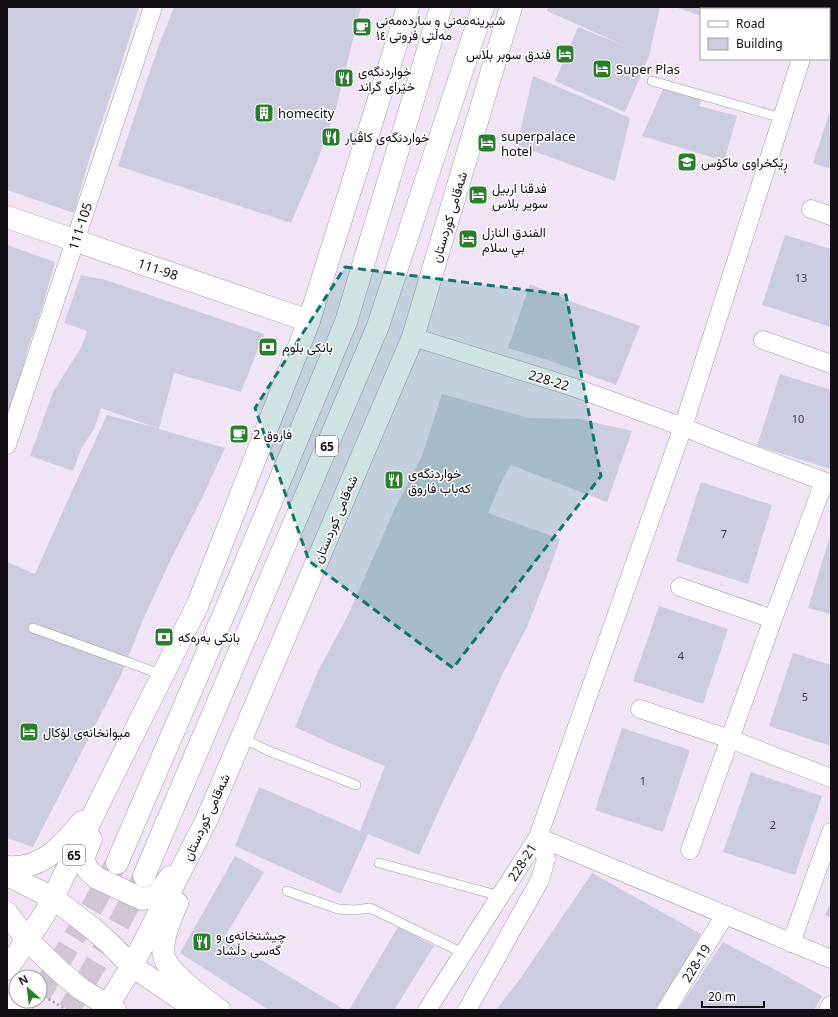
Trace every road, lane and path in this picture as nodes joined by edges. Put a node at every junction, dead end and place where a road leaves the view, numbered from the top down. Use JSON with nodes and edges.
{"nodes":[{"id":1,"x":153,"y":7,"type":"edge"},
{"id":2,"x":408,"y":7,"type":"edge"},
{"id":3,"x":441,"y":7,"type":"edge"},
{"id":4,"x":483,"y":7,"type":"edge"},
{"id":5,"x":511,"y":7,"type":"edge"},
{"id":6,"x":801,"y":60,"type":"edge"},
{"id":7,"x":652,"y":81,"type":"dead end"},
{"id":8,"x":782,"y":118,"type":"junction"},
{"id":9,"x":811,"y":209,"type":"dead end"},
{"id":10,"x":831,"y":216,"type":"edge"},
{"id":11,"x":7,"y":217,"type":"edge"},
{"id":12,"x":75,"y":241,"type":"junction"},
{"id":13,"x":309,"y":321,"type":"junction"},
{"id":14,"x":413,"y":337,"type":"junction"},
{"id":15,"x":763,"y":340,"type":"dead end"},
{"id":16,"x":831,"y":364,"type":"edge"},
{"id":17,"x":683,"y":427,"type":"junction"},
{"id":18,"x":7,"y":446,"type":"edge"},
{"id":19,"x":827,"y":483,"type":"edge"},
{"id":20,"x":680,"y":587,"type":"dead end"},
{"id":21,"x":773,"y":619,"type":"junction"},
{"id":22,"x":33,"y":628,"type":"dead end"},
{"id":23,"x":163,"y":675,"type":"junction"},
{"id":24,"x":640,"y":709,"type":"dead end"},
{"id":25,"x":133,"y":735,"type":"junction"},
{"id":26,"x":242,"y":738,"type":"junction"},
{"id":27,"x":730,"y":739,"type":"junction"},
{"id":28,"x":831,"y":778,"type":"edge"},
{"id":29,"x":356,"y":785,"type":"dead end"},
{"id":30,"x":103,"y":795,"type":"junction"},
{"id":31,"x":206,"y":820,"type":"junction"},
{"id":32,"x":831,"y":832,"type":"edge"},
{"id":33,"x":538,"y":837,"type":"junction"},
{"id":34,"x":690,"y":850,"type":"dead end"},
{"id":35,"x":117,"y":863,"type":"tunnel mouth"},
{"id":36,"x":379,"y":863,"type":"dead end"},
{"id":37,"x":7,"y":867,"type":"edge"},
{"id":38,"x":7,"y":875,"type":"edge"},
{"id":39,"x":144,"y":876,"type":"tunnel mouth"},
{"id":40,"x":287,"y":891,"type":"dead end"},
{"id":41,"x":500,"y":896,"type":"junction"},
{"id":42,"x":53,"y":898,"type":"junction"},
{"id":43,"x":7,"y":913,"type":"edge"},
{"id":44,"x":725,"y":915,"type":"junction"},
{"id":45,"x":27,"y":940,"type":"junction"},
{"id":46,"x":791,"y":943,"type":"junction"},
{"id":47,"x":463,"y":953,"type":"junction"},
{"id":48,"x":831,"y":959,"type":"edge"},
{"id":49,"x":132,"y":966,"type":"junction"},
{"id":50,"x":7,"y":969,"type":"edge"},
{"id":51,"x":48,"y":999,"type":"edge"},
{"id":52,"x":7,"y":1005,"type":"edge"},
{"id":53,"x":831,"y":1005,"type":"edge"},
{"id":54,"x":109,"y":1008,"type":"edge"},
{"id":55,"x":21,"y":1010,"type":"edge"},
{"id":56,"x":67,"y":1010,"type":"edge"},
{"id":57,"x":197,"y":1010,"type":"edge"},
{"id":58,"x":219,"y":1010,"type":"edge"},
{"id":59,"x":427,"y":1010,"type":"edge"},
{"id":60,"x":467,"y":1010,"type":"edge"},
{"id":61,"x":666,"y":1010,"type":"edge"},
{"id":62,"x":828,"y":1010,"type":"edge"}],
"edges":[{"from":1,"to":12,"type":"street","name":"111-105"},
{"from":2,"to":13,"type":"main road","number":"65"},
{"from":3,"to":35,"type":"main road","number":"65"},
{"from":4,"to":39,"type":"main road","number":"65"},
{"from":5,"to":14,"type":"main road","name":"شەقامی کوردستان"},
{"from":6,"to":8,"type":"street"},
{"from":7,"to":8,"type":"lane"},
{"from":8,"to":17,"type":"street"},
{"from":9,"to":10,"type":"street"},
{"from":11,"to":12,"type":"main road","name":"111-98"},
{"from":12,"to":13,"type":"main road","name":"111-98"},
{"from":12,"to":18,"type":"street","name":"111-105"},
{"from":13,"to":23,"type":"main road","number":"65"},
{"from":14,"to":17,"type":"street","name":"228-22"},
{"from":14,"to":26,"type":"main road","name":"شەقامی کوردستان"},
{"from":15,"to":16,"type":"street"},
{"from":17,"to":19,"type":"street","name":"228-22"},
{"from":17,"to":33,"type":"street"},
{"from":19,"to":21,"type":"street"},
{"from":20,"to":21,"type":"street"},
{"from":21,"to":27,"type":"street"},
{"from":22,"to":23,"type":"lane"},
{"from":23,"to":25,"type":"main road","number":"65"},
{"from":24,"to":27,"type":"street"},
{"from":25,"to":30,"type":"main road","number":"65"},
{"from":25,"to":31,"type":"main road"},
{"from":26,"to":29,"type":"lane"},
{"from":26,"to":31,"type":"main road","name":"شەقامی کوردستان"},
{"from":27,"to":28,"type":"street"},
{"from":27,"to":34,"type":"street"},
{"from":30,"to":37,"type":"main road"},
{"from":30,"to":42,"type":"main road","number":"65"},
{"from":31,"to":49,"type":"main road","name":"شەقامی کوردستان"},
{"from":31,"to":58,"type":"main road"},
{"from":32,"to":46,"type":"street"},
{"from":33,"to":41,"type":"street","name":"228-21"},
{"from":33,"to":44,"type":"street"},
{"from":33,"to":60,"type":"street","name":"228-21"},
{"from":36,"to":41,"type":"lane"},
{"from":38,"to":42,"type":"main road"},
{"from":40,"to":47,"type":"lane"},
{"from":41,"to":47,"type":"street","name":"228-21"},
{"from":42,"to":45,"type":"main road","number":"65"},
{"from":42,"to":49,"type":"main road"},
{"from":43,"to":45,"type":"main road"},
{"from":44,"to":46,"type":"street"},
{"from":44,"to":61,"type":"street","name":"228-19"},
{"from":45,"to":50,"type":"main road","number":"65"},
{"from":45,"to":54,"type":"main road"},
{"from":46,"to":48,"type":"street"},
{"from":47,"to":59,"type":"street","name":"228-21"},
{"from":49,"to":54,"type":"main road","name":"شەقامی کوردستان"},
{"from":49,"to":57,"type":"main road"},
{"from":51,"to":56,"type":"path"},
{"from":52,"to":55,"type":"main road"},
{"from":53,"to":62,"type":"street"}]}
